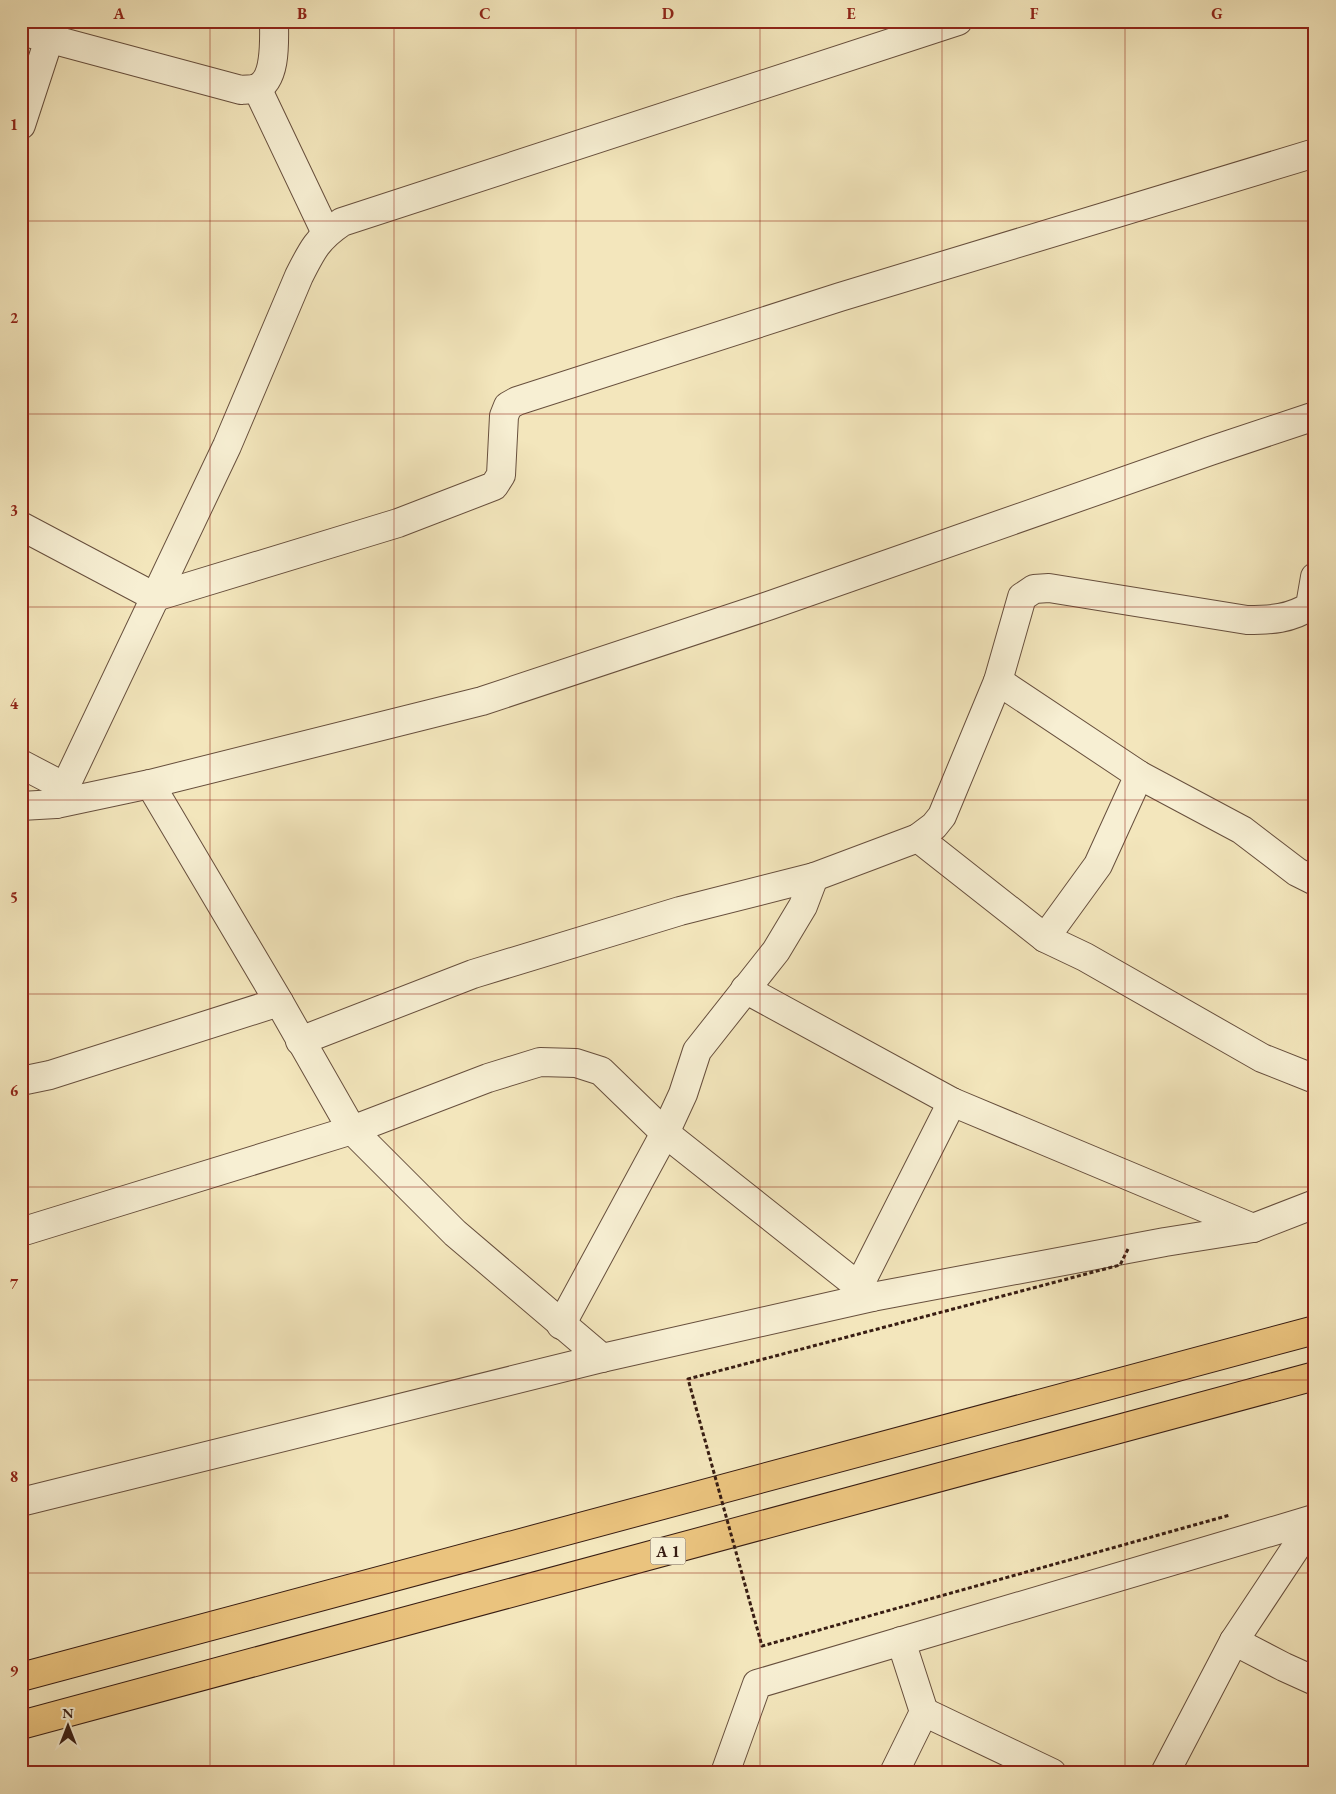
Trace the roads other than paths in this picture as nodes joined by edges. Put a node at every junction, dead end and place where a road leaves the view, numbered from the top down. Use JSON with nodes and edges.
{"nodes":[{"id":1,"x":274,"y":21,"type":"edge"},
{"id":2,"x":958,"y":21,"type":"edge"},
{"id":3,"x":53,"y":29,"type":"edge"},
{"id":4,"x":21,"y":31,"type":"edge"},
{"id":5,"x":257,"y":88,"type":"junction"},
{"id":6,"x":21,"y":125,"type":"edge"},
{"id":7,"x":1315,"y":153,"type":"edge"},
{"id":8,"x":326,"y":233,"type":"junction"},
{"id":9,"x":1315,"y":416,"type":"edge"},
{"id":10,"x":21,"y":526,"type":"edge"},
{"id":11,"x":1315,"y":577,"type":"edge"},
{"id":12,"x":155,"y":597,"type":"junction"},
{"id":13,"x":1312,"y":607,"type":"edge"},
{"id":14,"x":998,"y":681,"type":"junction"},
{"id":15,"x":21,"y":764,"type":"edge"},
{"id":16,"x":1139,"y":775,"type":"junction"},
{"id":17,"x":150,"y":784,"type":"junction"},
{"id":18,"x":61,"y":796,"type":"junction"},
{"id":19,"x":21,"y":806,"type":"edge"},
{"id":20,"x":918,"y":838,"type":"junction"},
{"id":21,"x":814,"y":877,"type":"junction"},
{"id":22,"x":1315,"y":881,"type":"edge"},
{"id":23,"x":1045,"y":938,"type":"junction"},
{"id":24,"x":745,"y":989,"type":"junction"},
{"id":25,"x":279,"y":1002,"type":"junction"},
{"id":26,"x":300,"y":1041,"type":"junction"},
{"id":27,"x":1315,"y":1079,"type":"edge"},
{"id":28,"x":21,"y":1081,"type":"edge"},
{"id":29,"x":952,"y":1102,"type":"junction"},
{"id":30,"x":352,"y":1130,"type":"junction"},
{"id":31,"x":665,"y":1133,"type":"junction"},
{"id":32,"x":1315,"y":1204,"type":"edge"},
{"id":33,"x":1254,"y":1228,"type":"junction"},
{"id":34,"x":21,"y":1232,"type":"edge"},
{"id":35,"x":866,"y":1291,"type":"junction"},
{"id":36,"x":561,"y":1325,"type":"junction"},
{"id":37,"x":1315,"y":1330,"type":"edge"},
{"id":38,"x":602,"y":1358,"type":"junction"},
{"id":39,"x":1315,"y":1376,"type":"edge"},
{"id":40,"x":21,"y":1502,"type":"edge"},
{"id":41,"x":1314,"y":1519,"type":"edge"},
{"id":42,"x":901,"y":1641,"type":"junction"},
{"id":43,"x":1234,"y":1641,"type":"junction"},
{"id":44,"x":21,"y":1677,"type":"edge"},
{"id":45,"x":1315,"y":1681,"type":"edge"},
{"id":46,"x":924,"y":1712,"type":"junction"},
{"id":47,"x":21,"y":1725,"type":"edge"},
{"id":48,"x":725,"y":1773,"type":"edge"},
{"id":49,"x":894,"y":1773,"type":"edge"},
{"id":50,"x":1052,"y":1773,"type":"edge"},
{"id":51,"x":1165,"y":1773,"type":"edge"}],
"edges":[{"from":1,"to":5,"type":"street"},
{"from":2,"to":8,"type":"street"},
{"from":3,"to":4,"type":"street"},
{"from":3,"to":5,"type":"street"},
{"from":3,"to":6,"type":"street"},
{"from":5,"to":8,"type":"street"},
{"from":7,"to":12,"type":"street"},
{"from":8,"to":12,"type":"street"},
{"from":9,"to":17,"type":"street"},
{"from":10,"to":12,"type":"street"},
{"from":11,"to":13,"type":"street"},
{"from":12,"to":18,"type":"street"},
{"from":13,"to":14,"type":"street"},
{"from":14,"to":16,"type":"street"},
{"from":14,"to":20,"type":"street"},
{"from":15,"to":18,"type":"street"},
{"from":16,"to":22,"type":"street"},
{"from":16,"to":23,"type":"street"},
{"from":17,"to":18,"type":"street"},
{"from":17,"to":25,"type":"street"},
{"from":18,"to":19,"type":"street"},
{"from":20,"to":21,"type":"street"},
{"from":20,"to":23,"type":"street"},
{"from":21,"to":24,"type":"street"},
{"from":21,"to":26,"type":"street"},
{"from":23,"to":27,"type":"street"},
{"from":24,"to":29,"type":"street"},
{"from":24,"to":31,"type":"street"},
{"from":25,"to":26,"type":"street"},
{"from":25,"to":28,"type":"street"},
{"from":26,"to":30,"type":"street"},
{"from":29,"to":33,"type":"street"},
{"from":29,"to":35,"type":"street"},
{"from":30,"to":31,"type":"street"},
{"from":30,"to":34,"type":"street"},
{"from":30,"to":36,"type":"street"},
{"from":31,"to":35,"type":"street"},
{"from":31,"to":36,"type":"street"},
{"from":32,"to":33,"type":"street"},
{"from":33,"to":35,"type":"street"},
{"from":35,"to":38,"type":"street"},
{"from":36,"to":38,"type":"street"},
{"from":37,"to":44,"type":"highway"},
{"from":38,"to":40,"type":"street"},
{"from":39,"to":47,"type":"highway","number":"A 1"},
{"from":41,"to":42,"type":"street"},
{"from":41,"to":43,"type":"street"},
{"from":42,"to":46,"type":"street"},
{"from":42,"to":48,"type":"street"},
{"from":43,"to":45,"type":"street"},
{"from":43,"to":51,"type":"street"},
{"from":46,"to":49,"type":"street"},
{"from":46,"to":50,"type":"street"}]}
